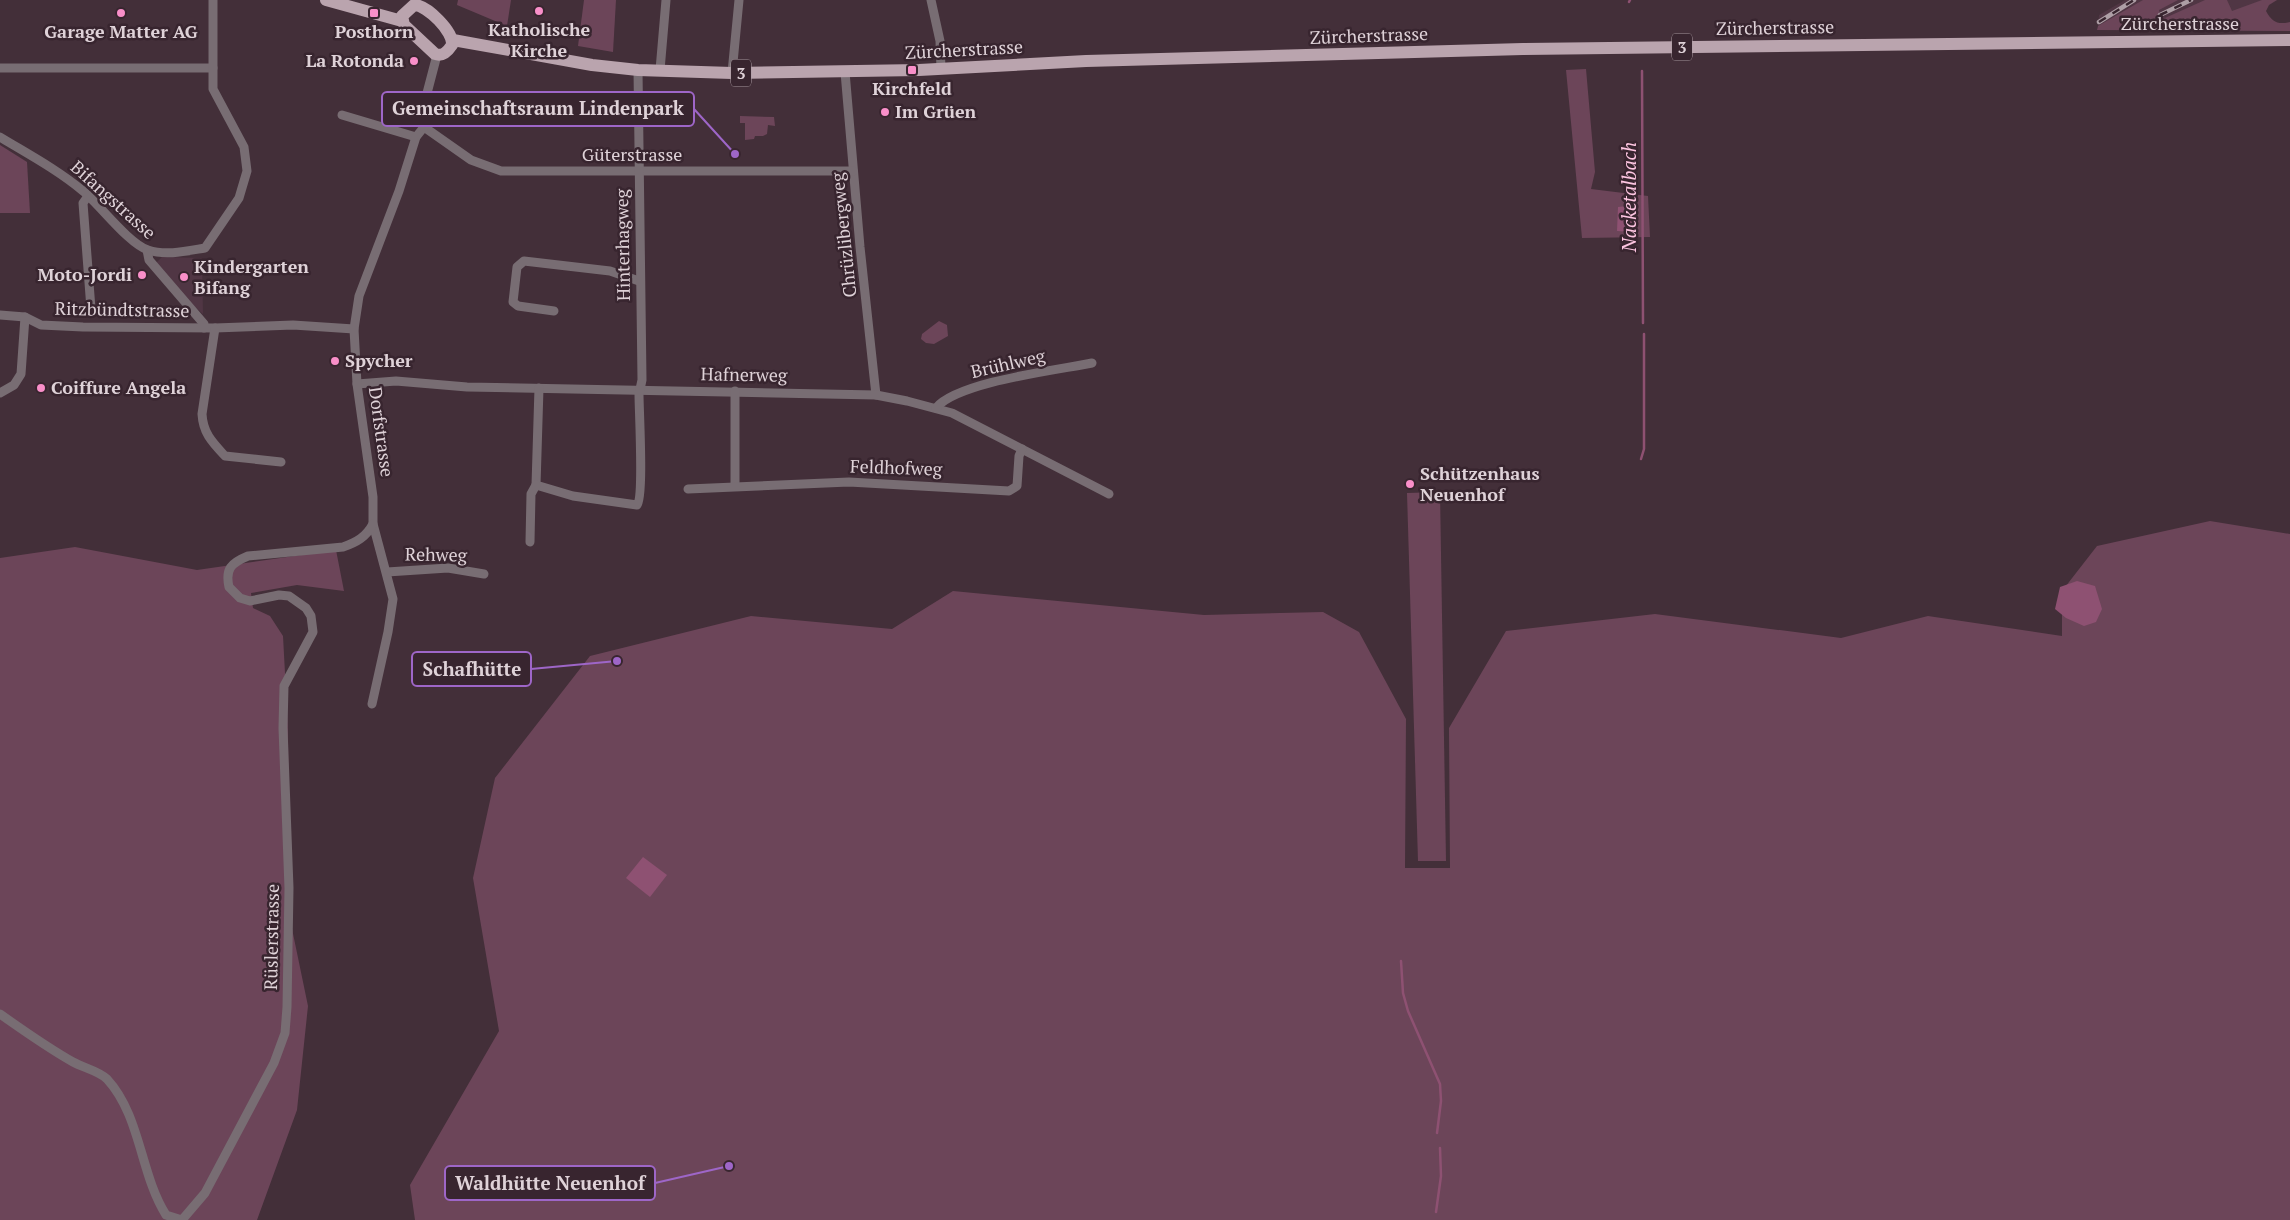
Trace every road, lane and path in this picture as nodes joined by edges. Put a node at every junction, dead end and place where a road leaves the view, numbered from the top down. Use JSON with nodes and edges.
{"nodes":[{"id":1,"x":213,"y":0,"type":"edge"},
{"id":2,"x":326,"y":0,"type":"edge"},
{"id":3,"x":666,"y":0,"type":"edge"},
{"id":4,"x":739,"y":0,"type":"edge"},
{"id":5,"x":931,"y":0,"type":"edge"},
{"id":6,"x":417,"y":2,"type":"edge"},
{"id":7,"x":402,"y":20,"type":"junction"},
{"id":8,"x":453,"y":40,"type":"junction"},
{"id":9,"x":2290,"y":40,"type":"edge"},
{"id":10,"x":438,"y":55,"type":"junction"},
{"id":11,"x":0,"y":68,"type":"edge"},
{"id":12,"x":212,"y":68,"type":"junction"},
{"id":13,"x":942,"y":69,"type":"junction"},
{"id":14,"x":638,"y":70,"type":"junction"},
{"id":15,"x":660,"y":70,"type":"junction"},
{"id":16,"x":845,"y":72,"type":"junction"},
{"id":17,"x":732,"y":73,"type":"junction"},
{"id":18,"x":342,"y":115,"type":"dead end"},
{"id":19,"x":424,"y":127,"type":"junction"},
{"id":20,"x":0,"y":137,"type":"edge"},
{"id":21,"x":416,"y":137,"type":"junction"},
{"id":22,"x":638,"y":171,"type":"junction"},
{"id":23,"x":853,"y":171,"type":"junction"},
{"id":24,"x":88,"y":196,"type":"junction"},
{"id":25,"x":147,"y":250,"type":"junction"},
{"id":26,"x":639,"y":282,"type":"junction"},
{"id":27,"x":92,"y":309,"type":"dead end"},
{"id":28,"x":554,"y":311,"type":"dead end"},
{"id":29,"x":0,"y":315,"type":"edge"},
{"id":30,"x":26,"y":316,"type":"junction"},
{"id":31,"x":204,"y":328,"type":"junction"},
{"id":32,"x":215,"y":328,"type":"junction"},
{"id":33,"x":354,"y":329,"type":"junction"},
{"id":34,"x":1092,"y":363,"type":"dead end"},
{"id":35,"x":357,"y":384,"type":"junction"},
{"id":36,"x":539,"y":388,"type":"junction"},
{"id":37,"x":640,"y":390,"type":"junction"},
{"id":38,"x":736,"y":391,"type":"junction"},
{"id":39,"x":0,"y":393,"type":"edge"},
{"id":40,"x":876,"y":395,"type":"junction"},
{"id":41,"x":936,"y":408,"type":"junction"},
{"id":42,"x":1022,"y":449,"type":"junction"},
{"id":43,"x":280,"y":462,"type":"dead end"},
{"id":44,"x":536,"y":485,"type":"junction"},
{"id":45,"x":735,"y":486,"type":"junction"},
{"id":46,"x":688,"y":490,"type":"dead end"},
{"id":47,"x":1109,"y":494,"type":"dead end"},
{"id":48,"x":373,"y":524,"type":"junction"},
{"id":49,"x":530,"y":542,"type":"dead end"},
{"id":50,"x":387,"y":572,"type":"junction"},
{"id":51,"x":484,"y":574,"type":"dead end"},
{"id":52,"x":372,"y":704,"type":"dead end"},
{"id":53,"x":0,"y":1014,"type":"edge"}],
"edges":[{"from":1,"to":12,"type":"street"},
{"from":2,"to":7,"type":"main road"},
{"from":3,"to":15,"type":"street"},
{"from":4,"to":17,"type":"street"},
{"from":5,"to":13,"type":"street"},
{"from":6,"to":7,"type":"main road"},
{"from":6,"to":8,"type":"main road"},
{"from":7,"to":10,"type":"main road"},
{"from":8,"to":10,"type":"main road"},
{"from":8,"to":14,"type":"main road","name":"Zürcherstrasse","number":"3"},
{"from":9,"to":13,"type":"main road","name":"Zürcherstrasse","number":"3"},
{"from":10,"to":19,"type":"street"},
{"from":11,"to":12,"type":"street"},
{"from":12,"to":25,"type":"street"},
{"from":13,"to":16,"type":"main road","name":"Zürcherstrasse","number":"3"},
{"from":14,"to":15,"type":"main road","name":"Zürcherstrasse","number":"3"},
{"from":14,"to":22,"type":"street","name":"Hinterhagweg"},
{"from":15,"to":17,"type":"main road","name":"Zürcherstrasse","number":"3"},
{"from":16,"to":17,"type":"main road","name":"Zürcherstrasse","number":"3"},
{"from":16,"to":23,"type":"street","name":"Chrüzlibergweg"},
{"from":18,"to":21,"type":"street"},
{"from":19,"to":21,"type":"street","name":"Dorfstrasse"},
{"from":19,"to":22,"type":"street","name":"Güterstrasse"},
{"from":20,"to":24,"type":"street","name":"Bifangstrasse"},
{"from":21,"to":33,"type":"street","name":"Dorfstrasse"},
{"from":22,"to":23,"type":"street","name":"Güterstrasse"},
{"from":22,"to":26,"type":"street","name":"Hinterhagweg"},
{"from":23,"to":40,"type":"street","name":"Chrüzlibergweg"},
{"from":24,"to":25,"type":"street","name":"Bifangstrasse"},
{"from":24,"to":27,"type":"street"},
{"from":25,"to":31,"type":"street","name":"Bifangstrasse"},
{"from":26,"to":28,"type":"street"},
{"from":26,"to":37,"type":"street","name":"Hinterhagweg"},
{"from":29,"to":30,"type":"street","name":"Ritzbündtstrasse"},
{"from":30,"to":31,"type":"street","name":"Ritzbündtstrasse"},
{"from":30,"to":39,"type":"street"},
{"from":31,"to":32,"type":"street","name":"Ritzbündtstrasse"},
{"from":32,"to":33,"type":"street"},
{"from":32,"to":43,"type":"street"},
{"from":33,"to":35,"type":"street","name":"Dorfstrasse"},
{"from":34,"to":41,"type":"street","name":"Brühlweg"},
{"from":35,"to":36,"type":"street","name":"Hafnerweg"},
{"from":35,"to":48,"type":"street","name":"Dorfstrasse"},
{"from":36,"to":37,"type":"street","name":"Hafnerweg"},
{"from":36,"to":44,"type":"street"},
{"from":37,"to":38,"type":"street","name":"Hafnerweg"},
{"from":37,"to":44,"type":"street","name":"Hinterhagweg"},
{"from":38,"to":40,"type":"street","name":"Hafnerweg"},
{"from":38,"to":45,"type":"street"},
{"from":40,"to":41,"type":"street","name":"Hafnerweg"},
{"from":41,"to":42,"type":"street","name":"Hafnerweg"},
{"from":42,"to":45,"type":"street","name":"Feldhofweg"},
{"from":42,"to":47,"type":"street","name":"Hafnerweg"},
{"from":44,"to":49,"type":"street"},
{"from":45,"to":46,"type":"street","name":"Feldhofweg"},
{"from":48,"to":50,"type":"street","name":"Dorfstrasse"},
{"from":48,"to":53,"type":"street","name":"Rüslerstrasse"},
{"from":50,"to":51,"type":"street","name":"Rehweg"},
{"from":50,"to":52,"type":"street","name":"Dorfstrasse"}]}
